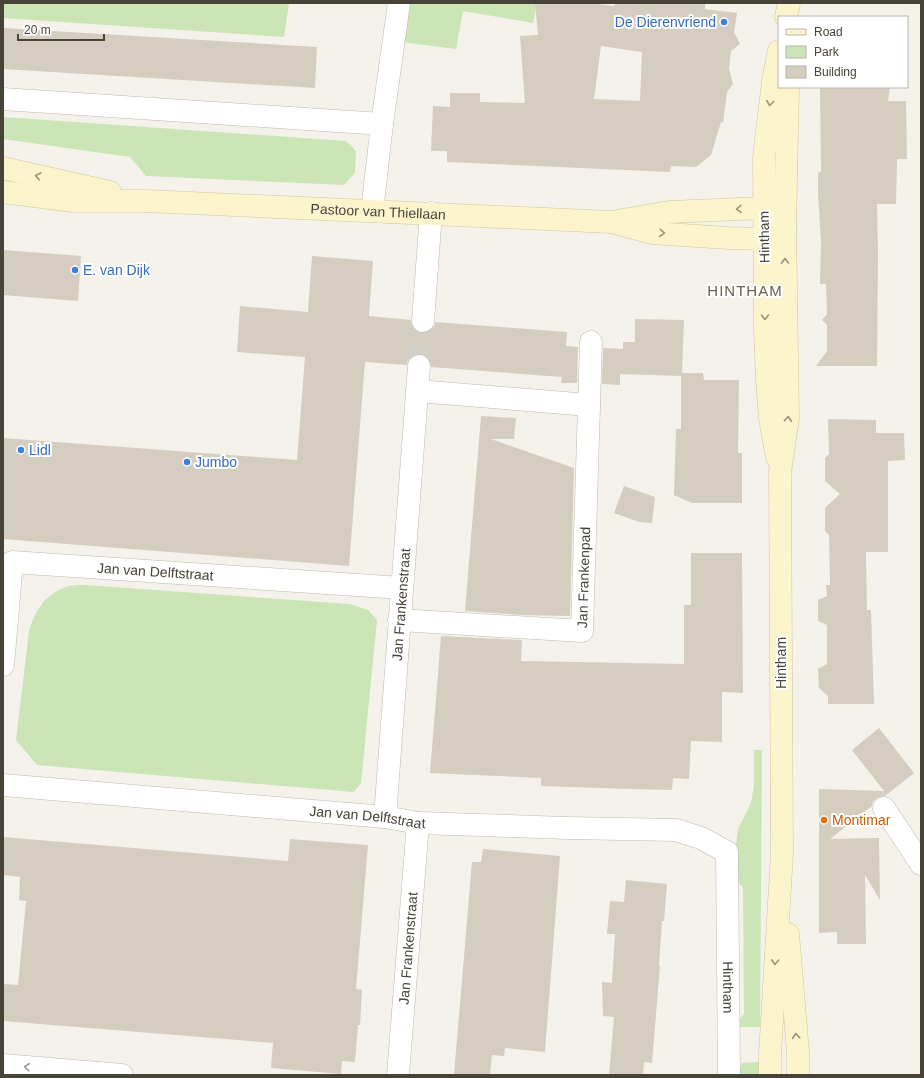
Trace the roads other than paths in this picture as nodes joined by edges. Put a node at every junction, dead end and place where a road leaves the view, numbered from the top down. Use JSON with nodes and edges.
{"nodes":[{"id":1,"x":399,"y":3,"type":"edge"},
{"id":2,"x":778,"y":56,"type":"edge"},
{"id":3,"x":788,"y":88,"type":"edge"},
{"id":4,"x":3,"y":99,"type":"edge"},
{"id":5,"x":382,"y":124,"type":"junction"},
{"id":6,"x":3,"y":168,"type":"edge"},
{"id":7,"x":3,"y":192,"type":"edge"},
{"id":8,"x":146,"y":201,"type":"junction"},
{"id":9,"x":764,"y":208,"type":"junction"},
{"id":10,"x":372,"y":210,"type":"junction"},
{"id":11,"x":431,"y":213,"type":"junction"},
{"id":12,"x":611,"y":222,"type":"junction"},
{"id":13,"x":785,"y":226,"type":"junction"},
{"id":14,"x":764,"y":239,"type":"junction"},
{"id":15,"x":423,"y":321,"type":"tunnel mouth"},
{"id":16,"x":591,"y":342,"type":"dead end"},
{"id":17,"x":419,"y":366,"type":"tunnel mouth"},
{"id":18,"x":417,"y":391,"type":"junction"},
{"id":19,"x":589,"y":405,"type":"junction"},
{"id":20,"x":780,"y":472,"type":"junction"},
{"id":21,"x":402,"y":588,"type":"junction"},
{"id":22,"x":399,"y":620,"type":"junction"},
{"id":23,"x":3,"y":665,"type":"edge"},
{"id":24,"x":3,"y":786,"type":"edge"},
{"id":25,"x":884,"y":808,"type":"dead end"},
{"id":26,"x":384,"y":817,"type":"junction"},
{"id":27,"x":418,"y":822,"type":"junction"},
{"id":28,"x":727,"y":852,"type":"joint"},
{"id":29,"x":782,"y":853,"type":"junction"},
{"id":30,"x":921,"y":864,"type":"edge"},
{"id":31,"x":3,"y":1066,"type":"edge"},
{"id":32,"x":122,"y":1075,"type":"edge"},
{"id":33,"x":398,"y":1075,"type":"edge"},
{"id":34,"x":729,"y":1075,"type":"edge"},
{"id":35,"x":770,"y":1075,"type":"edge"},
{"id":36,"x":798,"y":1075,"type":"edge"}],
"edges":[{"from":1,"to":5,"type":"street"},
{"from":2,"to":9,"type":"street","name":"Hintham","one_way":true},
{"from":3,"to":13,"type":"street","name":"Hintham"},
{"from":4,"to":5,"type":"street"},
{"from":5,"to":10,"type":"street"},
{"from":8,"to":6,"type":"street","name":"Pastoor van Thiellaan","one_way":true},
{"from":7,"to":8,"type":"street","name":"Pastoor van Thiellaan"},
{"from":8,"to":10,"type":"street","name":"Pastoor van Thiellaan"},
{"from":9,"to":12,"type":"street","name":"Pastoor van Thiellaan","one_way":true},
{"from":9,"to":13,"type":"street"},
{"from":9,"to":14,"type":"street","name":"Hintham"},
{"from":10,"to":11,"type":"street","name":"Pastoor van Thiellaan"},
{"from":11,"to":12,"type":"street","name":"Pastoor van Thiellaan"},
{"from":11,"to":15,"type":"street"},
{"from":12,"to":14,"type":"street","name":"Pastoor van Thiellaan","one_way":true},
{"from":13,"to":14,"type":"street"},
{"from":20,"to":13,"type":"street","name":"Hintham","one_way":true},
{"from":14,"to":20,"type":"street","name":"Hintham","one_way":true},
{"from":16,"to":19,"type":"street","name":"Jan Frankenpad"},
{"from":17,"to":18,"type":"street","name":"Jan Frankenstraat"},
{"from":18,"to":19,"type":"street"},
{"from":18,"to":21,"type":"street","name":"Jan Frankenstraat"},
{"from":19,"to":22,"type":"street","name":"Jan Frankenpad"},
{"from":20,"to":29,"type":"street","name":"Hintham"},
{"from":21,"to":22,"type":"street","name":"Jan Frankenstraat"},
{"from":21,"to":23,"type":"street","name":"Jan van Delftstraat"},
{"from":22,"to":26,"type":"street","name":"Jan Frankenstraat"},
{"from":24,"to":26,"type":"street","name":"Jan van Delftstraat"},
{"from":25,"to":30,"type":"street"},
{"from":26,"to":27,"type":"street","name":"Jan van Delftstraat"},
{"from":27,"to":28,"type":"street","name":"Jan van Delftstraat"},
{"from":27,"to":33,"type":"street","name":"Jan Frankenstraat"},
{"from":28,"to":34,"type":"street","name":"Hintham"},
{"from":29,"to":35,"type":"street","name":"Hintham","one_way":true},
{"from":36,"to":29,"type":"street","name":"Hintham","one_way":true},
{"from":32,"to":31,"type":"street","one_way":true}]}
